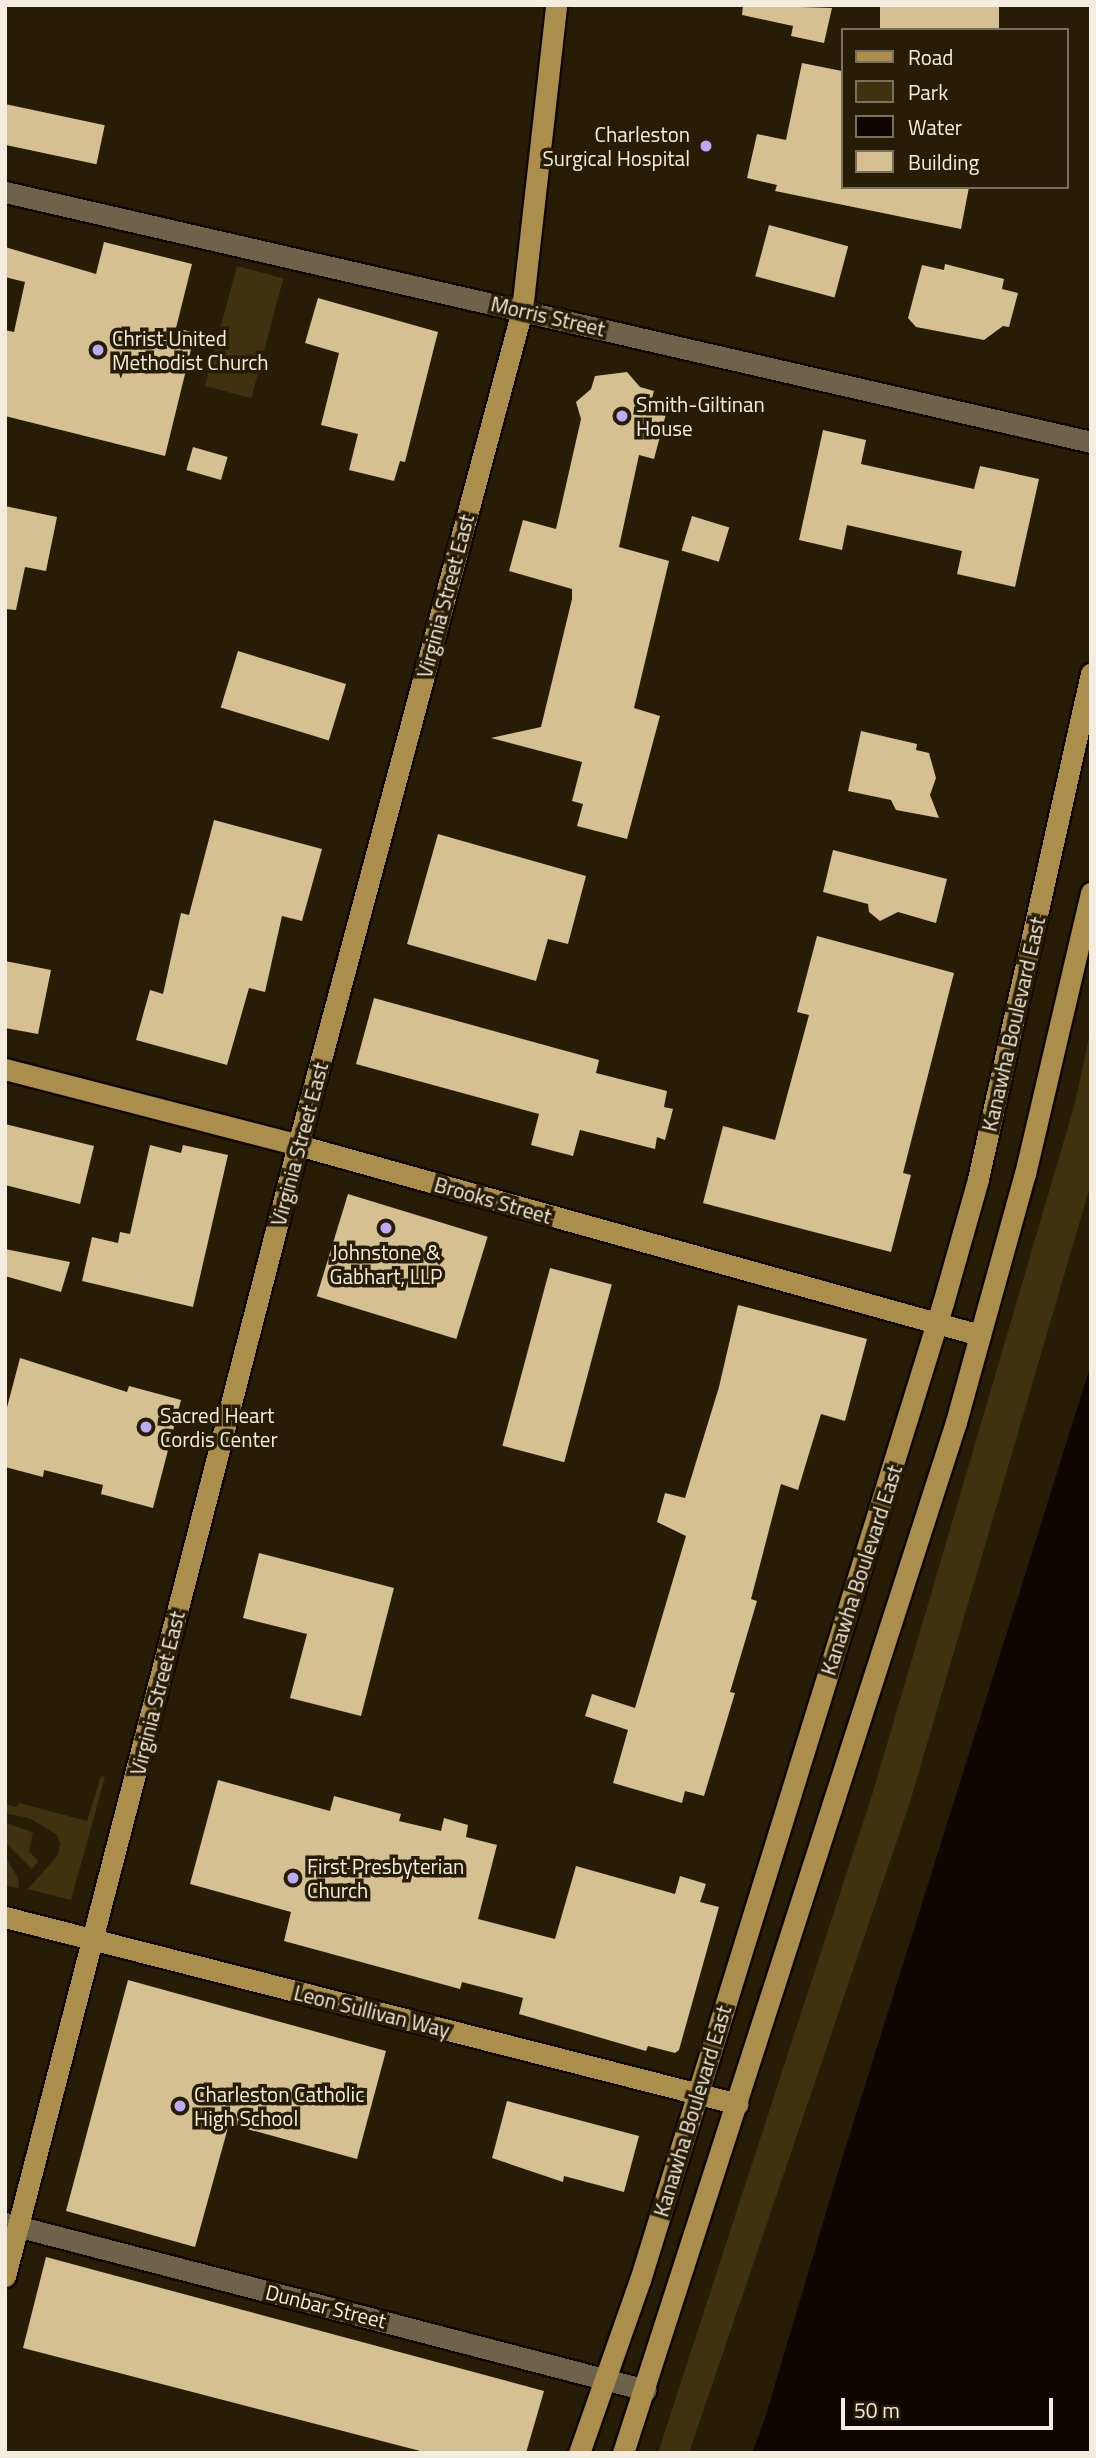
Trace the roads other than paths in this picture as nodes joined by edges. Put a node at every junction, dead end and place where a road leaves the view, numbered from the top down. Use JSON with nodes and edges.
{"nodes":[{"id":1,"x":556,"y":5,"type":"edge"},
{"id":2,"x":5,"y":192,"type":"edge"},
{"id":3,"x":522,"y":310,"type":"junction"},
{"id":4,"x":1091,"y":442,"type":"edge"},
{"id":5,"x":1091,"y":673,"type":"edge"},
{"id":6,"x":1091,"y":893,"type":"edge"},
{"id":7,"x":5,"y":1069,"type":"edge"},
{"id":8,"x":298,"y":1145,"type":"junction"},
{"id":9,"x":936,"y":1324,"type":"junction"},
{"id":10,"x":980,"y":1335,"type":"junction"},
{"id":11,"x":5,"y":1917,"type":"edge"},
{"id":12,"x":93,"y":1940,"type":"junction"},
{"id":13,"x":698,"y":2095,"type":"junction"},
{"id":14,"x":738,"y":2104,"type":"junction"},
{"id":15,"x":11,"y":2225,"type":"edge"},
{"id":16,"x":5,"y":2276,"type":"edge"},
{"id":17,"x":605,"y":2378,"type":"junction"},
{"id":18,"x":646,"y":2390,"type":"junction"},
{"id":19,"x":579,"y":2453,"type":"edge"},
{"id":20,"x":624,"y":2453,"type":"edge"}],
"edges":[{"from":1,"to":3,"type":"main road","name":"Virginia Street East"},
{"from":2,"to":3,"type":"street","name":"Morris Street"},
{"from":3,"to":4,"type":"street","name":"Morris Street"},
{"from":3,"to":8,"type":"main road","name":"Virginia Street East"},
{"from":5,"to":9,"type":"main road","name":"Kanawha Boulevard East"},
{"from":6,"to":10,"type":"main road","name":"Kanawha Boulevard East"},
{"from":7,"to":8,"type":"main road","name":"Brooks Street"},
{"from":8,"to":9,"type":"main road","name":"Brooks Street"},
{"from":8,"to":12,"type":"main road","name":"Virginia Street East"},
{"from":9,"to":10,"type":"main road","name":"Brooks Street"},
{"from":9,"to":13,"type":"main road","name":"Kanawha Boulevard East"},
{"from":10,"to":14,"type":"main road","name":"Kanawha Boulevard East"},
{"from":11,"to":12,"type":"main road","name":"Leon Sullivan Way"},
{"from":12,"to":13,"type":"main road","name":"Leon Sullivan Way"},
{"from":12,"to":15,"type":"main road","name":"Virginia Street East"},
{"from":13,"to":14,"type":"main road","name":"Leon Sullivan Way"},
{"from":13,"to":17,"type":"main road","name":"Kanawha Boulevard East"},
{"from":14,"to":18,"type":"main road","name":"Kanawha Boulevard East"},
{"from":15,"to":16,"type":"main road","name":"Virginia Street East"},
{"from":15,"to":17,"type":"street","name":"Dunbar Street"},
{"from":17,"to":18,"type":"street","name":"Dunbar Street"},
{"from":17,"to":19,"type":"main road","name":"Kanawha Boulevard East"},
{"from":18,"to":20,"type":"main road","name":"Kanawha Boulevard East"}]}
